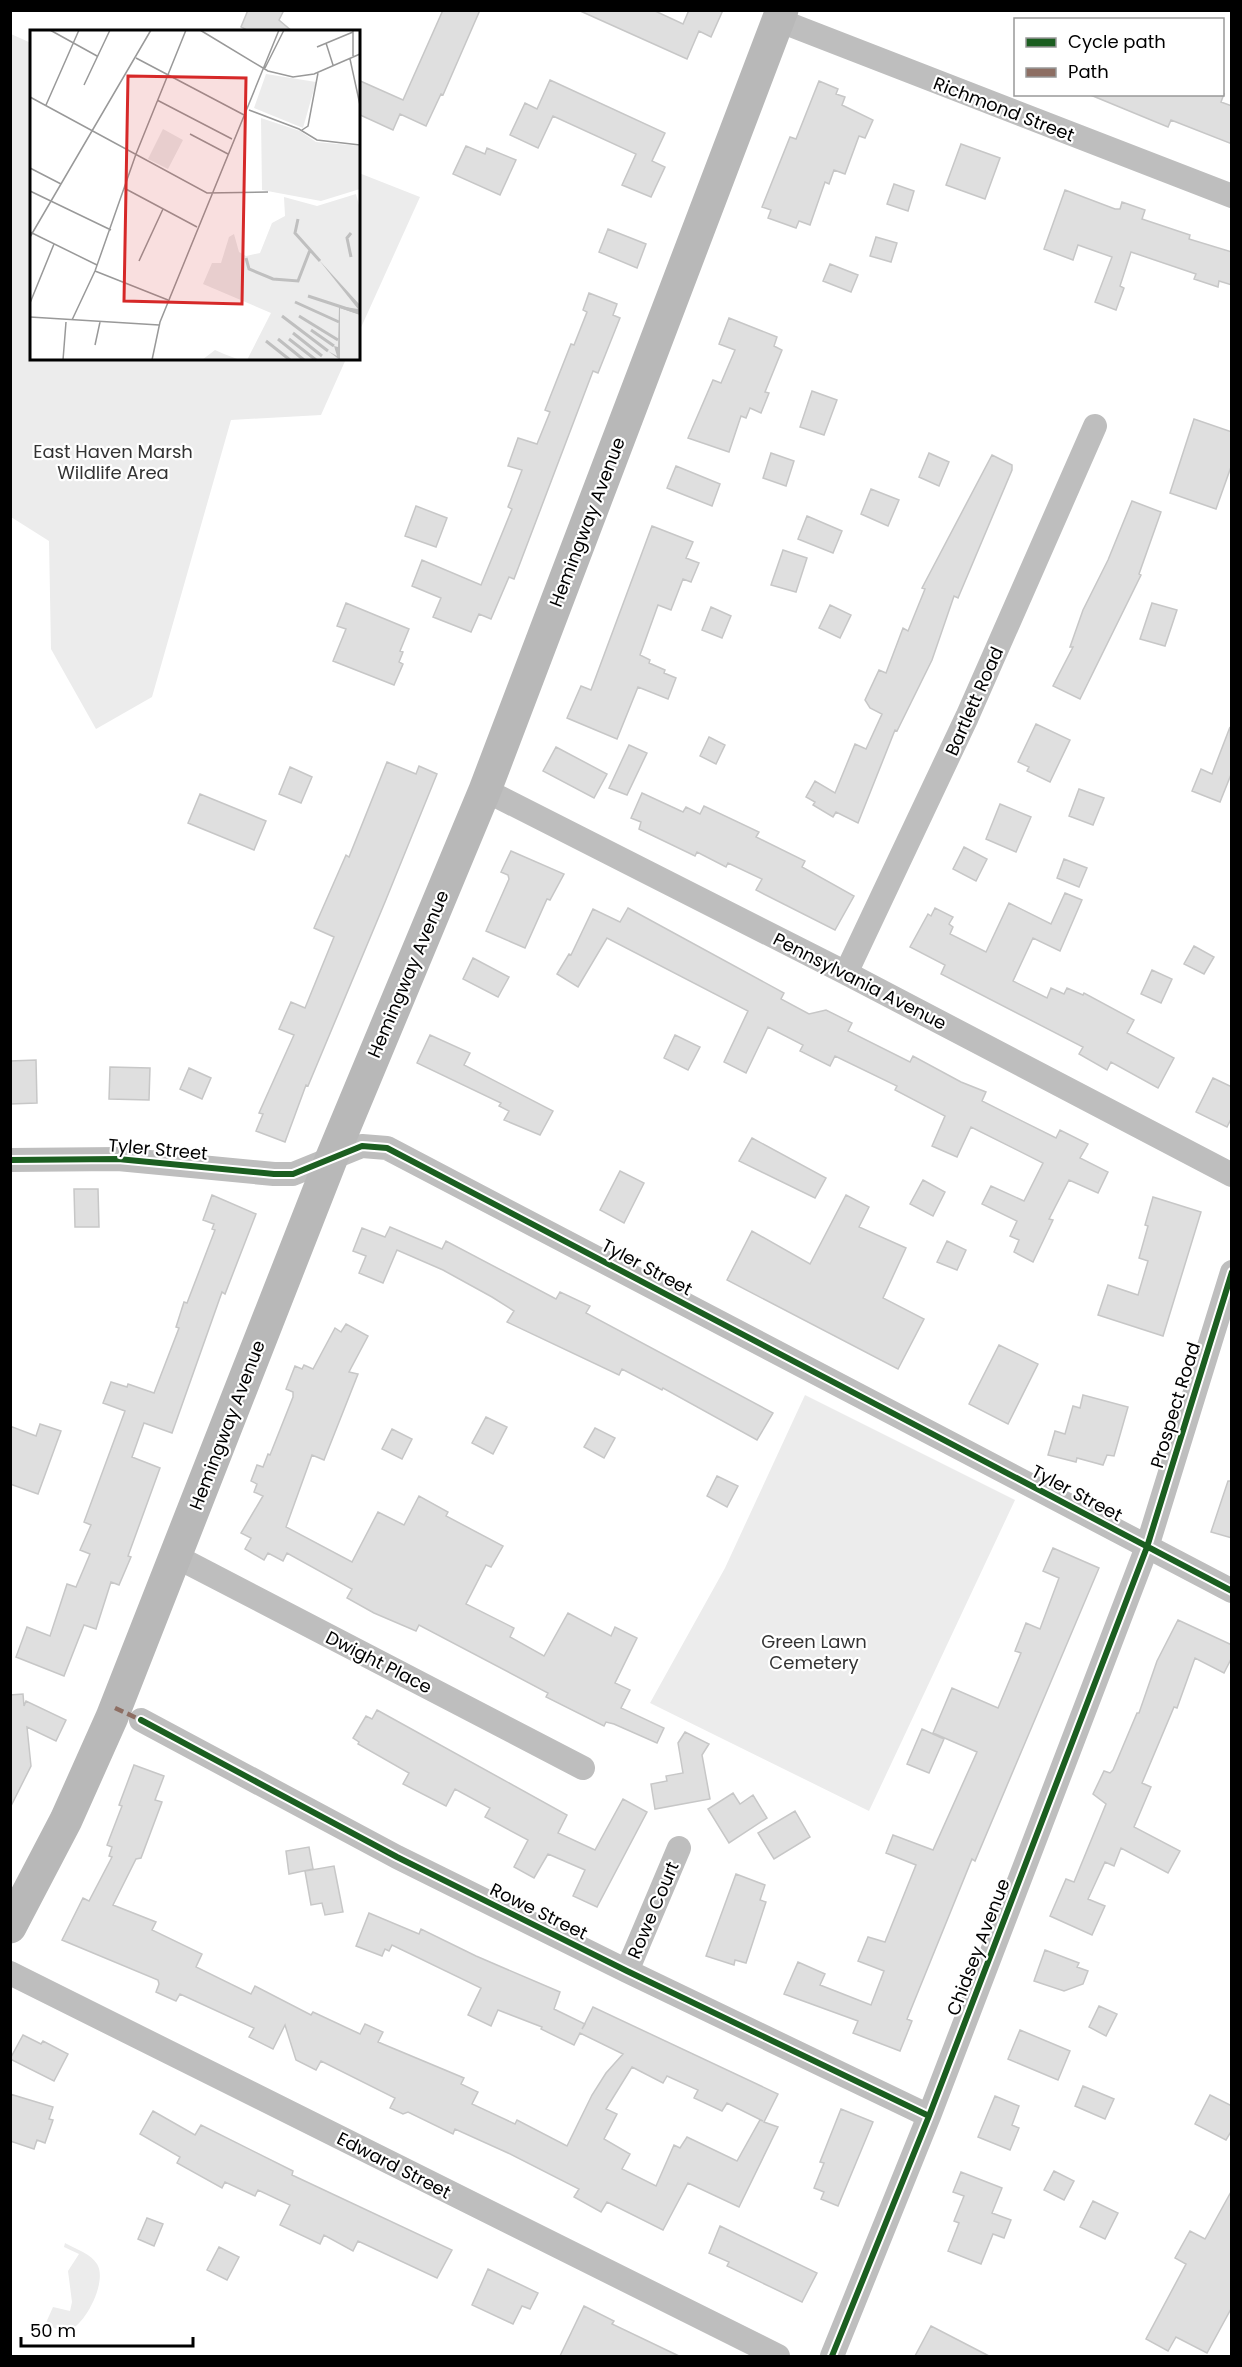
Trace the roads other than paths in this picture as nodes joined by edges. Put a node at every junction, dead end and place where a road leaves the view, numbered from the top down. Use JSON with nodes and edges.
{"nodes":[{"id":1,"x":780,"y":16,"type":"edge"},
{"id":2,"x":1232,"y":196,"type":"edge"},
{"id":3,"x":1095,"y":426,"type":"dead end"},
{"id":4,"x":485,"y":790,"type":"junction"},
{"id":5,"x":846,"y":973,"type":"junction"},
{"id":6,"x":332,"y":1157,"type":"junction"},
{"id":7,"x":10,"y":1160,"type":"edge"},
{"id":8,"x":1232,"y":1175,"type":"edge"},
{"id":9,"x":1232,"y":1272,"type":"edge"},
{"id":10,"x":1147,"y":1547,"type":"junction"},
{"id":11,"x":176,"y":1556,"type":"junction"},
{"id":12,"x":1232,"y":1591,"type":"edge"},
{"id":13,"x":141,"y":1720,"type":"dead end"},
{"id":14,"x":584,"y":1768,"type":"dead end"},
{"id":15,"x":679,"y":1848,"type":"dead end"},
{"id":16,"x":10,"y":1928,"type":"edge"},
{"id":17,"x":627,"y":1971,"type":"junction"},
{"id":18,"x":10,"y":1973,"type":"edge"},
{"id":19,"x":929,"y":2116,"type":"junction"},
{"id":20,"x":778,"y":2356,"type":"edge"},
{"id":21,"x":832,"y":2356,"type":"edge"}],
"edges":[{"from":1,"to":2,"type":"street","name":"Richmond Street"},
{"from":1,"to":4,"type":"main road","name":"Hemingway Avenue"},
{"from":3,"to":5,"type":"street","name":"Bartlett Road"},
{"from":4,"to":5,"type":"street","name":"Pennsylvania Avenue"},
{"from":4,"to":6,"type":"main road","name":"Hemingway Avenue"},
{"from":5,"to":8,"type":"street","name":"Pennsylvania Avenue"},
{"from":6,"to":7,"type":"street","name":"Tyler Street"},
{"from":6,"to":10,"type":"street","name":"Tyler Street"},
{"from":6,"to":11,"type":"main road","name":"Hemingway Avenue"},
{"from":9,"to":10,"type":"street","name":"Prospect Road"},
{"from":10,"to":12,"type":"street","name":"Tyler Street"},
{"from":10,"to":19,"type":"street","name":"Chidsey Avenue"},
{"from":11,"to":14,"type":"street","name":"Dwight Place"},
{"from":11,"to":16,"type":"main road","name":"Hemingway Avenue"},
{"from":13,"to":17,"type":"street","name":"Rowe Street"},
{"from":15,"to":17,"type":"street","name":"Rowe Court"},
{"from":17,"to":19,"type":"street","name":"Rowe Street"},
{"from":18,"to":20,"type":"street","name":"Edward Street"},
{"from":19,"to":21,"type":"street","name":"Chidsey Avenue"}]}
